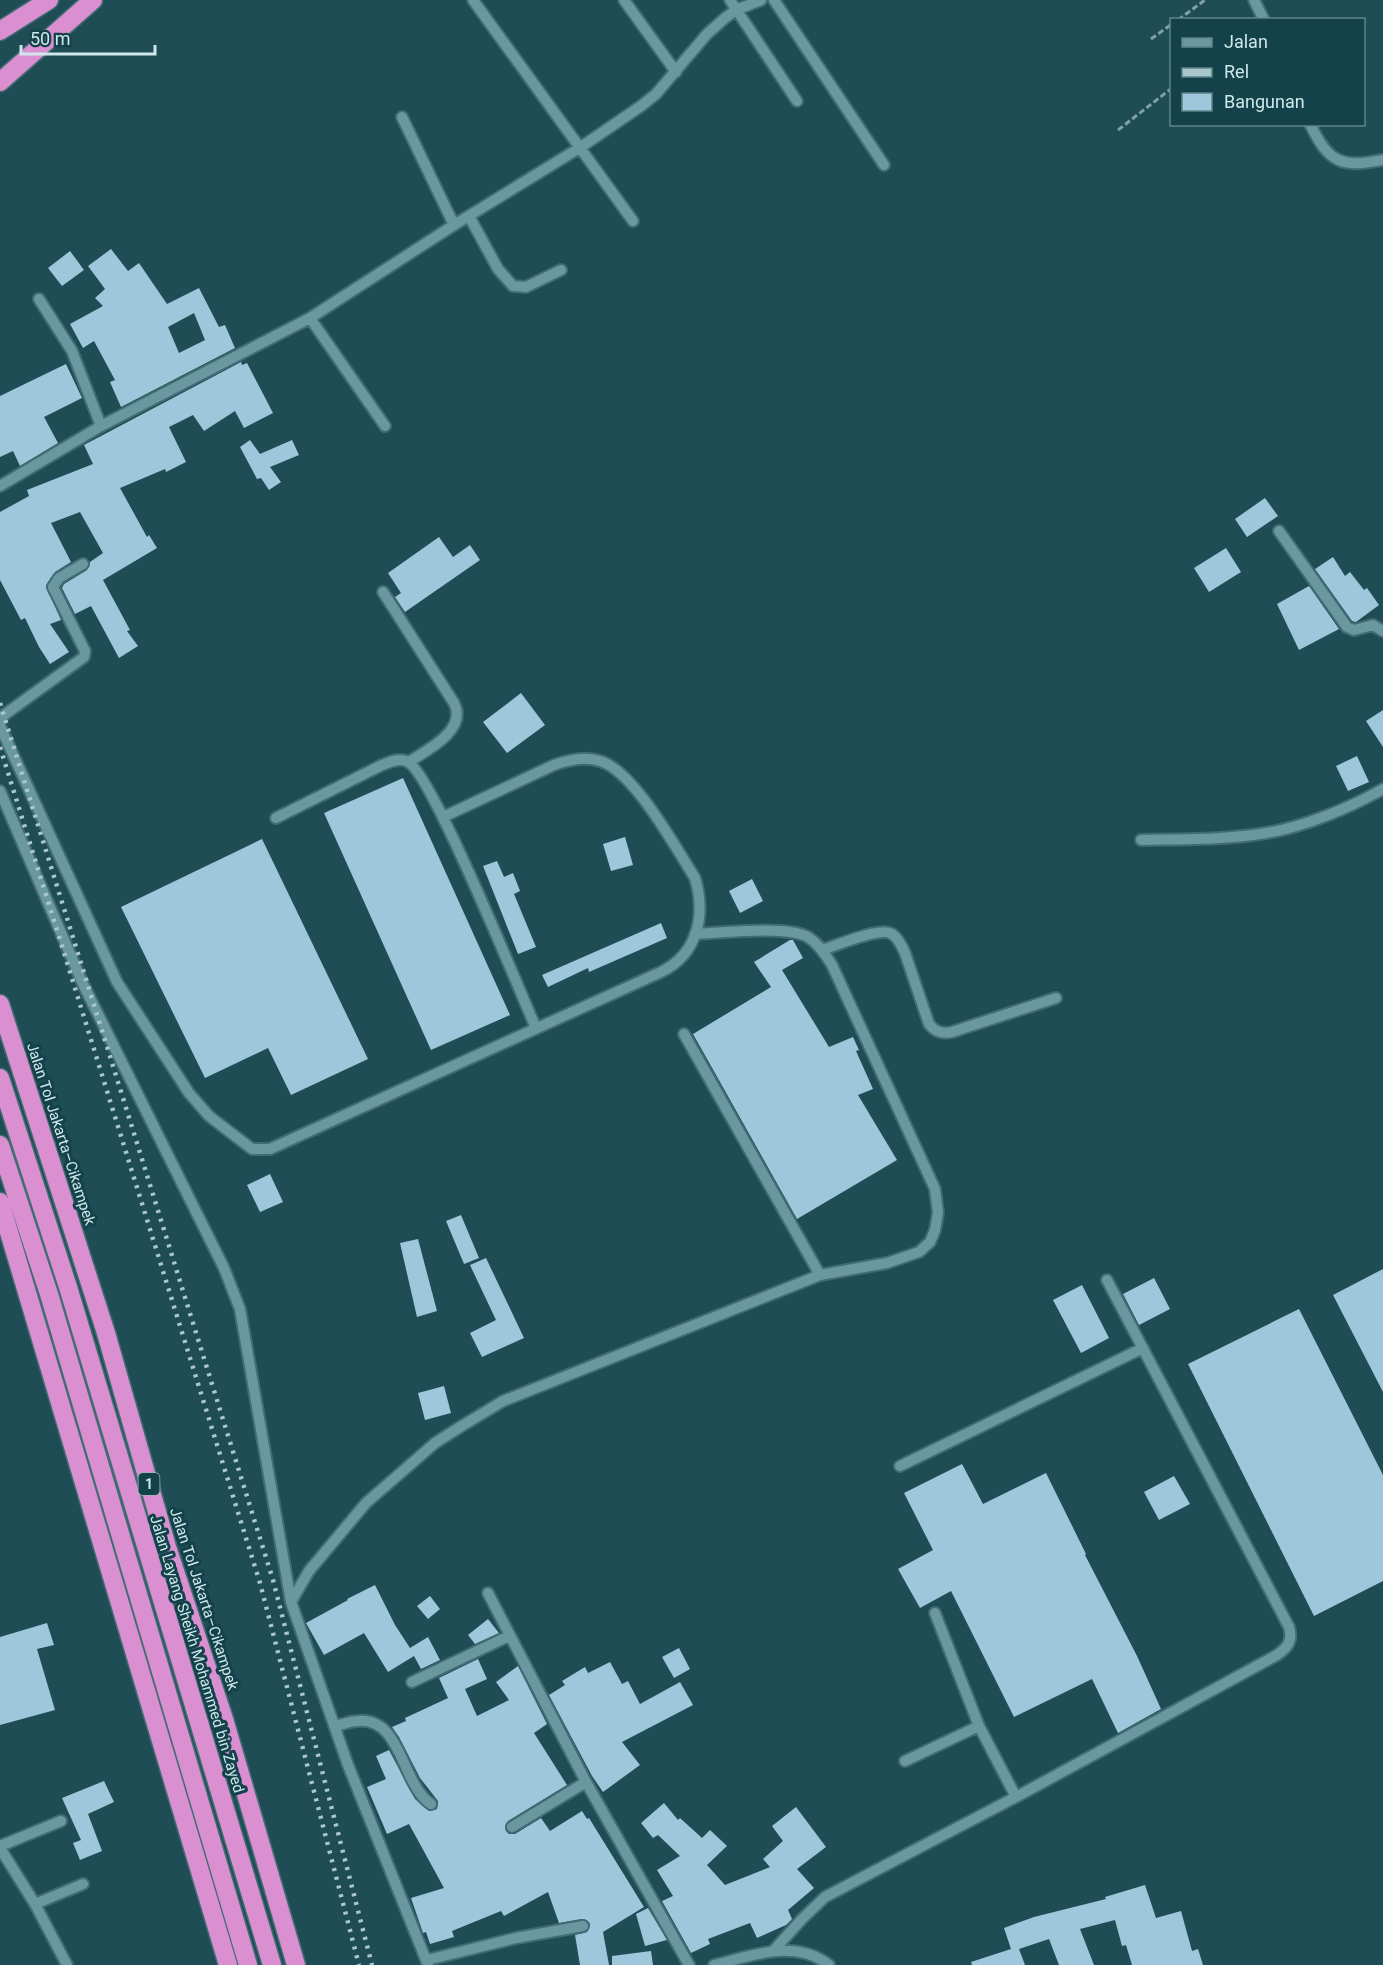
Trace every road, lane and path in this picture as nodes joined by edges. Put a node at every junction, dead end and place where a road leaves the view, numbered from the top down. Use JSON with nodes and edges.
{"nodes":[{"id":1,"x":49,"y":0,"type":"edge"},
{"id":2,"x":93,"y":0,"type":"edge"},
{"id":3,"x":473,"y":0,"type":"edge"},
{"id":4,"x":624,"y":0,"type":"edge"},
{"id":5,"x":730,"y":0,"type":"edge"},
{"id":6,"x":761,"y":0,"type":"edge"},
{"id":7,"x":774,"y":0,"type":"edge"},
{"id":8,"x":1205,"y":0,"type":"edge"},
{"id":9,"x":1254,"y":0,"type":"edge"},
{"id":10,"x":736,"y":10,"type":"junction"},
{"id":11,"x":1181,"y":18,"type":"edge"},
{"id":12,"x":1263,"y":18,"type":"edge"},
{"id":13,"x":1170,"y":25,"type":"edge"},
{"id":14,"x":0,"y":31,"type":"edge"},
{"id":15,"x":1151,"y":39,"type":"dead end"},
{"id":16,"x":676,"y":72,"type":"junction"},
{"id":17,"x":0,"y":82,"type":"edge"},
{"id":18,"x":1170,"y":90,"type":"edge"},
{"id":19,"x":797,"y":101,"type":"dead end"},
{"id":20,"x":402,"y":117,"type":"dead end"},
{"id":21,"x":1311,"y":126,"type":"edge"},
{"id":22,"x":1118,"y":130,"type":"dead end"},
{"id":23,"x":581,"y":147,"type":"junction"},
{"id":24,"x":1383,"y":160,"type":"edge"},
{"id":25,"x":884,"y":165,"type":"dead end"},
{"id":26,"x":469,"y":216,"type":"junction"},
{"id":27,"x":633,"y":221,"type":"dead end"},
{"id":28,"x":454,"y":225,"type":"junction"},
{"id":29,"x":561,"y":270,"type":"dead end"},
{"id":30,"x":39,"y":299,"type":"dead end"},
{"id":31,"x":310,"y":318,"type":"junction"},
{"id":32,"x":101,"y":426,"type":"junction"},
{"id":33,"x":385,"y":426,"type":"dead end"},
{"id":34,"x":0,"y":486,"type":"edge"},
{"id":35,"x":1279,"y":531,"type":"dead end"},
{"id":36,"x":84,"y":564,"type":"dead end"},
{"id":37,"x":383,"y":592,"type":"dead end"},
{"id":38,"x":1383,"y":631,"type":"edge"},
{"id":39,"x":0,"y":717,"type":"edge"},
{"id":40,"x":0,"y":726,"type":"edge"},
{"id":41,"x":409,"y":762,"type":"junction"},
{"id":42,"x":1383,"y":789,"type":"edge"},
{"id":43,"x":0,"y":791,"type":"edge"},
{"id":44,"x":443,"y":817,"type":"junction"},
{"id":45,"x":276,"y":818,"type":"dead end"},
{"id":46,"x":1141,"y":840,"type":"dead end"},
{"id":47,"x":695,"y":934,"type":"junction"},
{"id":48,"x":822,"y":950,"type":"junction"},
{"id":49,"x":1056,"y":998,"type":"dead end"},
{"id":50,"x":0,"y":1004,"type":"edge"},
{"id":51,"x":536,"y":1028,"type":"junction"},
{"id":52,"x":684,"y":1035,"type":"dead end"},
{"id":53,"x":0,"y":1078,"type":"edge"},
{"id":54,"x":0,"y":1145,"type":"edge"},
{"id":55,"x":0,"y":1202,"type":"edge"},
{"id":56,"x":820,"y":1275,"type":"junction"},
{"id":57,"x":1107,"y":1280,"type":"dead end"},
{"id":58,"x":1143,"y":1348,"type":"junction"},
{"id":59,"x":900,"y":1466,"type":"dead end"},
{"id":60,"x":488,"y":1593,"type":"dead end"},
{"id":61,"x":291,"y":1602,"type":"junction"},
{"id":62,"x":935,"y":1613,"type":"dead end"},
{"id":63,"x":509,"y":1636,"type":"junction"},
{"id":64,"x":412,"y":1682,"type":"dead end"},
{"id":65,"x":334,"y":1726,"type":"junction"},
{"id":66,"x":979,"y":1726,"type":"junction"},
{"id":67,"x":905,"y":1761,"type":"dead end"},
{"id":68,"x":586,"y":1782,"type":"junction"},
{"id":69,"x":1016,"y":1797,"type":"junction"},
{"id":70,"x":431,"y":1804,"type":"dead end"},
{"id":71,"x":61,"y":1821,"type":"dead end"},
{"id":72,"x":512,"y":1827,"type":"dead end"},
{"id":73,"x":0,"y":1847,"type":"edge"},
{"id":74,"x":83,"y":1884,"type":"dead end"},
{"id":75,"x":35,"y":1904,"type":"junction"},
{"id":76,"x":583,"y":1926,"type":"dead end"},
{"id":77,"x":774,"y":1950,"type":"junction"},
{"id":78,"x":428,"y":1963,"type":"edge"},
{"id":79,"x":68,"y":1965,"type":"edge"},
{"id":80,"x":228,"y":1965,"type":"edge"},
{"id":81,"x":248,"y":1965,"type":"edge"},
{"id":82,"x":272,"y":1965,"type":"edge"},
{"id":83,"x":296,"y":1965,"type":"edge"},
{"id":84,"x":689,"y":1965,"type":"edge"},
{"id":85,"x":714,"y":1965,"type":"edge"},
{"id":86,"x":829,"y":1965,"type":"edge"}],
"edges":[{"from":1,"to":14,"type":"highway"},
{"from":2,"to":17,"type":"highway"},
{"from":3,"to":23,"type":"street"},
{"from":4,"to":16,"type":"street"},
{"from":5,"to":10,"type":"street"},
{"from":6,"to":10,"type":"street"},
{"from":7,"to":25,"type":"street"},
{"from":8,"to":11,"type":"path"},
{"from":9,"to":12,"type":"street"},
{"from":10,"to":16,"type":"street"},
{"from":10,"to":19,"type":"street"},
{"from":13,"to":15,"type":"path"},
{"from":16,"to":23,"type":"street"},
{"from":18,"to":22,"type":"path"},
{"from":20,"to":28,"type":"street"},
{"from":21,"to":24,"type":"street"},
{"from":23,"to":26,"type":"street"},
{"from":23,"to":27,"type":"street"},
{"from":26,"to":28,"type":"street"},
{"from":26,"to":29,"type":"street"},
{"from":28,"to":31,"type":"street"},
{"from":30,"to":32,"type":"street"},
{"from":31,"to":32,"type":"street"},
{"from":31,"to":33,"type":"street"},
{"from":32,"to":34,"type":"street"},
{"from":35,"to":38,"type":"street"},
{"from":36,"to":39,"type":"street"},
{"from":37,"to":41,"type":"street"},
{"from":40,"to":51,"type":"street"},
{"from":41,"to":44,"type":"street"},
{"from":41,"to":45,"type":"street"},
{"from":42,"to":46,"type":"street"},
{"from":43,"to":61,"type":"street"},
{"from":44,"to":47,"type":"street"},
{"from":44,"to":51,"type":"street"},
{"from":47,"to":48,"type":"street"},
{"from":47,"to":51,"type":"street"},
{"from":48,"to":49,"type":"street"},
{"from":48,"to":56,"type":"street"},
{"from":50,"to":83,"type":"highway","name":"Jalan Tol Jakarta–Cikampek","number":"1"},
{"from":52,"to":56,"type":"street"},
{"from":53,"to":82,"type":"highway","name":"Jalan Layang Sheikh Mohammed bin Zayed","number":"1"},
{"from":54,"to":81,"type":"highway"},
{"from":55,"to":80,"type":"highway"},
{"from":56,"to":61,"type":"street"},
{"from":57,"to":58,"type":"street"},
{"from":58,"to":59,"type":"street"},
{"from":58,"to":69,"type":"street"},
{"from":60,"to":63,"type":"street"},
{"from":61,"to":65,"type":"street"},
{"from":62,"to":66,"type":"street"},
{"from":63,"to":64,"type":"street"},
{"from":63,"to":68,"type":"street"},
{"from":65,"to":70,"type":"street"},
{"from":65,"to":78,"type":"street"},
{"from":66,"to":67,"type":"street"},
{"from":66,"to":69,"type":"street"},
{"from":68,"to":72,"type":"street"},
{"from":68,"to":84,"type":"street"},
{"from":69,"to":77,"type":"street"},
{"from":71,"to":73,"type":"street"},
{"from":73,"to":75,"type":"street"},
{"from":74,"to":75,"type":"street"},
{"from":75,"to":79,"type":"street"},
{"from":76,"to":78,"type":"street"},
{"from":77,"to":85,"type":"street"},
{"from":77,"to":86,"type":"street"}]}
